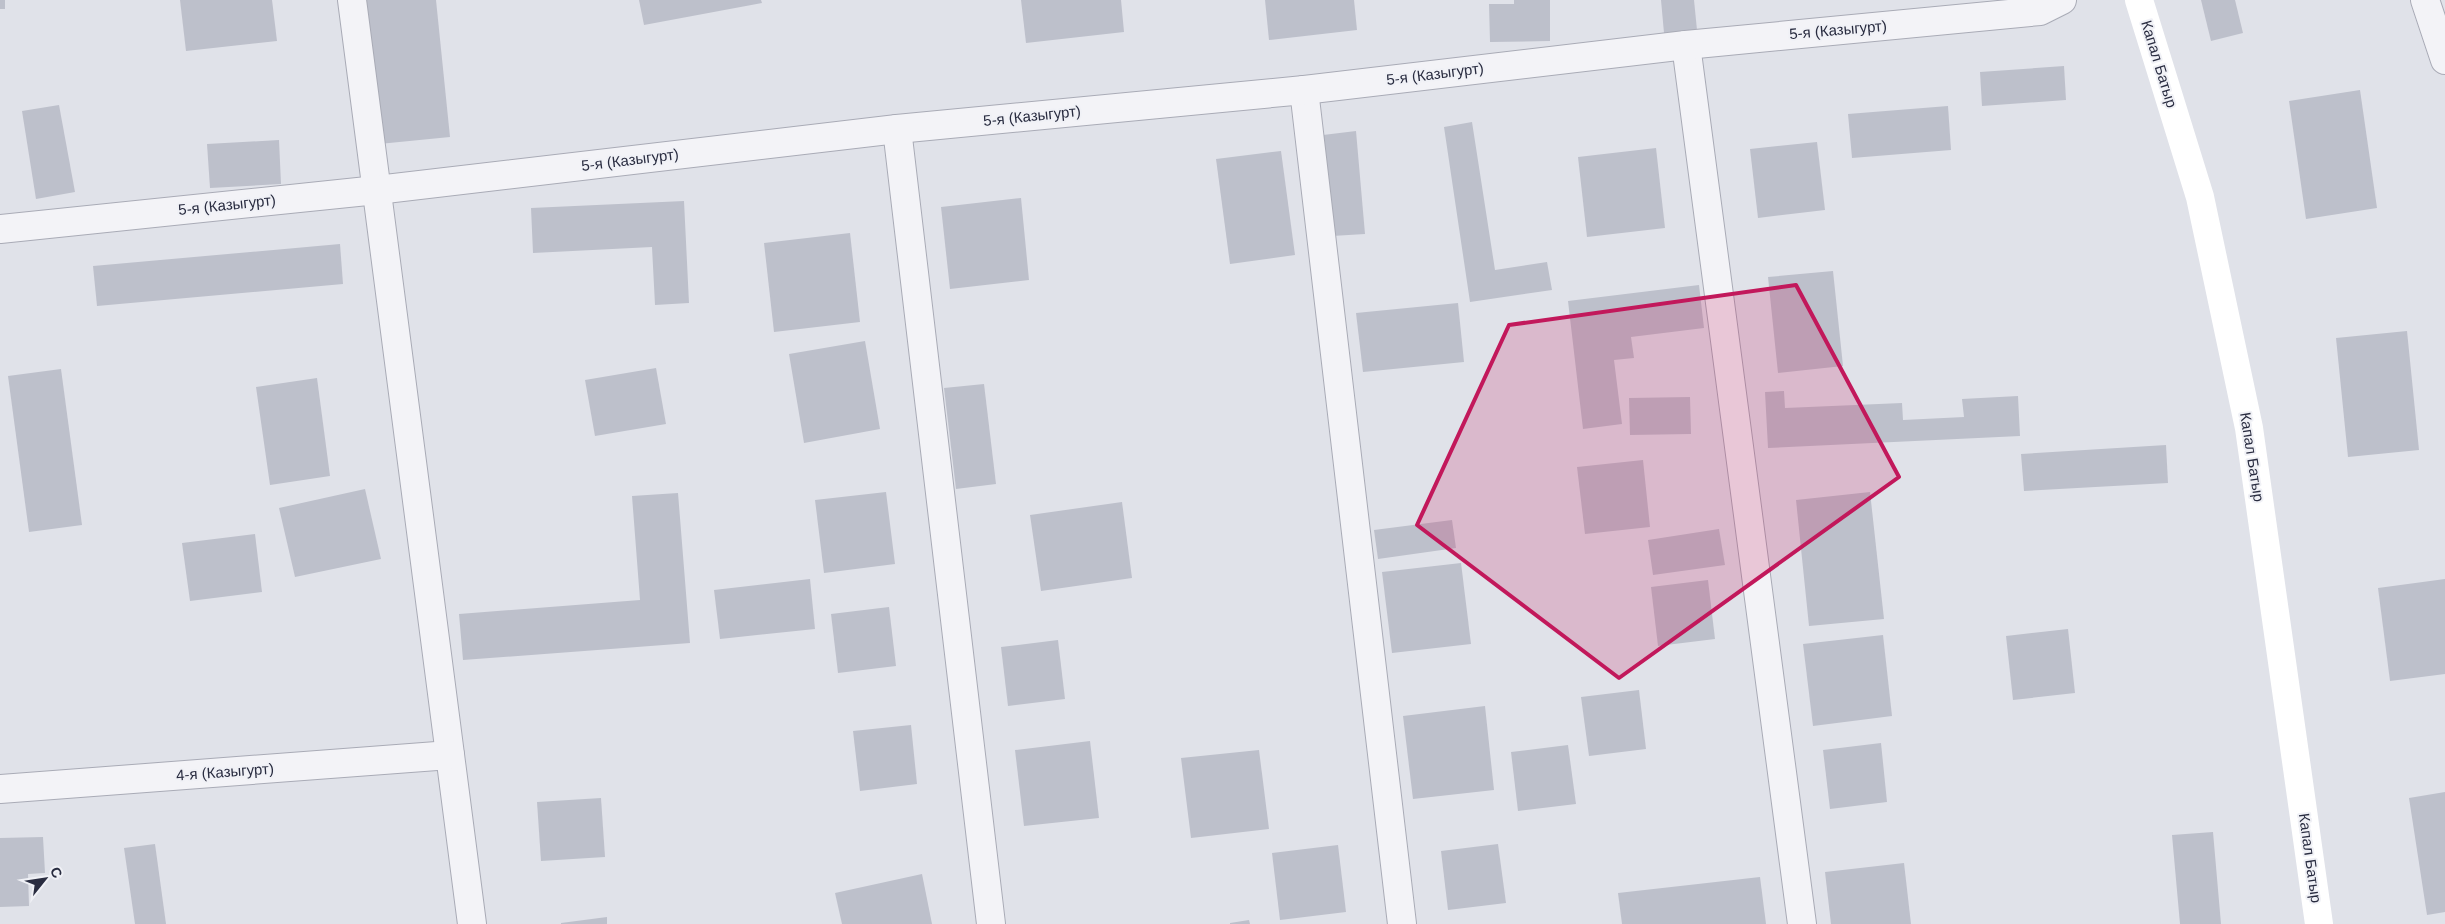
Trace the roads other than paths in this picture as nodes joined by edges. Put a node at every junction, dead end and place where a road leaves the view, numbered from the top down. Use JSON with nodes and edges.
{"nodes":[{"id":1,"x":352,"y":0,"type":"edge"},
{"id":2,"x":2062,"y":0,"type":"edge"},
{"id":3,"x":2139,"y":0,"type":"edge"},
{"id":4,"x":2425,"y":0,"type":"edge"},
{"id":5,"x":1686,"y":45,"type":"junction"},
{"id":6,"x":2445,"y":60,"type":"edge"},
{"id":7,"x":1304,"y":90,"type":"junction"},
{"id":8,"x":897,"y":129,"type":"junction"},
{"id":9,"x":377,"y":190,"type":"junction"},
{"id":10,"x":0,"y":229,"type":"edge"},
{"id":11,"x":450,"y":755,"type":"junction"},
{"id":12,"x":0,"y":789,"type":"edge"},
{"id":13,"x":472,"y":924,"type":"edge"},
{"id":14,"x":991,"y":924,"type":"edge"},
{"id":15,"x":1402,"y":924,"type":"edge"},
{"id":16,"x":1802,"y":924,"type":"edge"},
{"id":17,"x":2319,"y":924,"type":"edge"}],
"edges":[{"from":1,"to":9,"type":"street"},
{"from":2,"to":5,"type":"street","name":"5-я (Казыгурт)"},
{"from":3,"to":17,"type":"main road","name":"Капал Батыр"},
{"from":4,"to":6,"type":"street"},
{"from":5,"to":7,"type":"street","name":"5-я (Казыгурт)"},
{"from":5,"to":16,"type":"street"},
{"from":7,"to":8,"type":"street","name":"5-я (Казыгурт)"},
{"from":7,"to":15,"type":"street"},
{"from":8,"to":9,"type":"street","name":"5-я (Казыгурт)"},
{"from":8,"to":14,"type":"street"},
{"from":9,"to":10,"type":"street","name":"5-я (Казыгурт)"},
{"from":9,"to":11,"type":"street"},
{"from":11,"to":12,"type":"street","name":"4-я (Казыгурт)"},
{"from":11,"to":13,"type":"street"}]}
